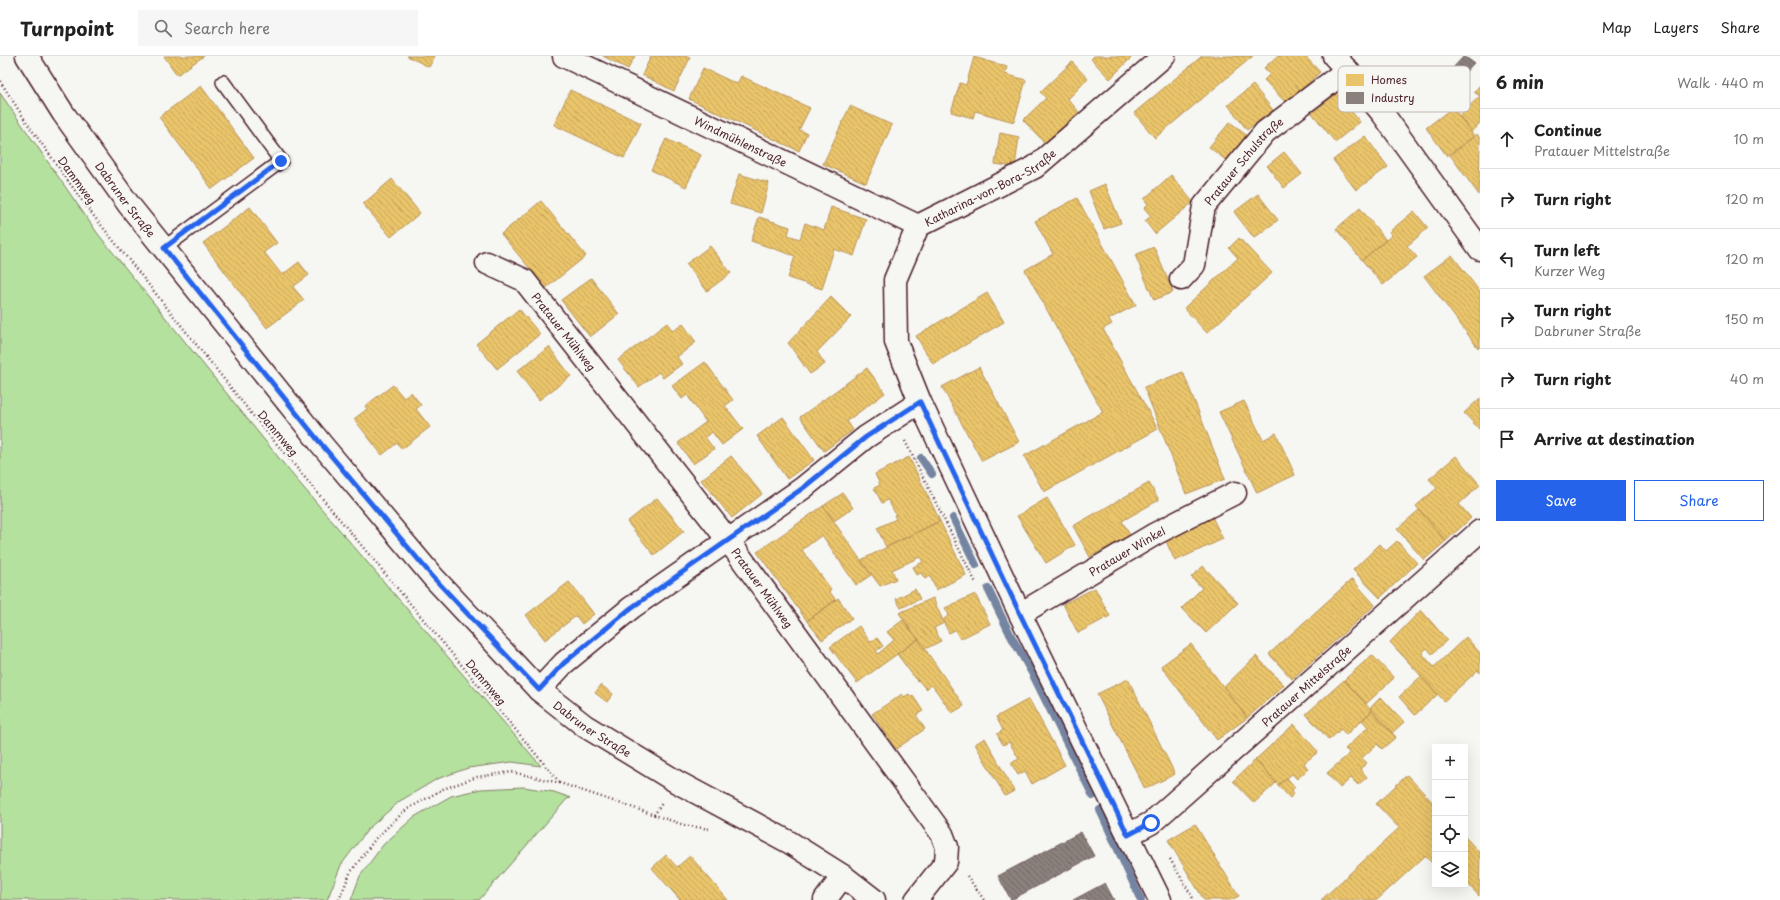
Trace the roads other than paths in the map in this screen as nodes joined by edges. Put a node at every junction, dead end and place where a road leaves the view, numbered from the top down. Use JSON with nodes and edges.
{"nodes":[{"id":1,"x":28,"y":56,"type":"edge"},
{"id":2,"x":564,"y":56,"type":"edge"},
{"id":3,"x":1164,"y":56,"type":"edge"},
{"id":4,"x":1340,"y":63,"type":"edge"},
{"id":5,"x":223,"y":82,"type":"dead end"},
{"id":6,"x":1381,"y":112,"type":"edge"},
{"id":7,"x":918,"y":226,"type":"junction"},
{"id":8,"x":164,"y":248,"type":"junction"},
{"id":9,"x":1480,"y":249,"type":"edge"},
{"id":10,"x":487,"y":263,"type":"dead end"},
{"id":11,"x":1181,"y":279,"type":"dead end"},
{"id":12,"x":920,"y":402,"type":"junction"},
{"id":13,"x":1235,"y":493,"type":"dead end"},
{"id":14,"x":1480,"y":530,"type":"edge"},
{"id":15,"x":728,"y":540,"type":"junction"},
{"id":16,"x":1020,"y":614,"type":"junction"},
{"id":17,"x":539,"y":690,"type":"junction"},
{"id":18,"x":1128,"y":835,"type":"junction"},
{"id":19,"x":842,"y":876,"type":"junction"},
{"id":20,"x":825,"y":900,"type":"edge"},
{"id":21,"x":874,"y":900,"type":"edge"},
{"id":22,"x":916,"y":900,"type":"edge"},
{"id":23,"x":1160,"y":900,"type":"edge"}],
"edges":[{"from":1,"to":8,"type":"street","name":"Dabruner Straße"},
{"from":2,"to":7,"type":"street","name":"Windmühlenstraße"},
{"from":3,"to":7,"type":"street","name":"Katharina-von-Bora-Straße"},
{"from":4,"to":11,"type":"street","name":"Pratauer Schulstraße"},
{"from":5,"to":8,"type":"lane"},
{"from":6,"to":9,"type":"street","name":"Pratauer Schulstraße"},
{"from":7,"to":12,"type":"street","name":"Katharina-von-Bora-Straße"},
{"from":8,"to":17,"type":"street","name":"Dabruner Straße"},
{"from":10,"to":15,"type":"street","name":"Pratauer Mühlweg"},
{"from":12,"to":15,"type":"street"},
{"from":12,"to":16,"type":"street","name":"Katharina-von-Bora-Straße"},
{"from":13,"to":16,"type":"street","name":"Pratauer Winkel"},
{"from":14,"to":18,"type":"street","name":"Pratauer Mittelstraße"},
{"from":15,"to":17,"type":"street"},
{"from":15,"to":22,"type":"street","name":"Pratauer Mühlweg"},
{"from":16,"to":18,"type":"street","name":"Katharina-von-Bora-Straße"},
{"from":17,"to":19,"type":"street","name":"Dabruner Straße"},
{"from":18,"to":23,"type":"street","name":"Katharina-von-Bora-Straße"},
{"from":19,"to":20,"type":"street"},
{"from":19,"to":21,"type":"street","name":"Dabruner Straße"}]}
